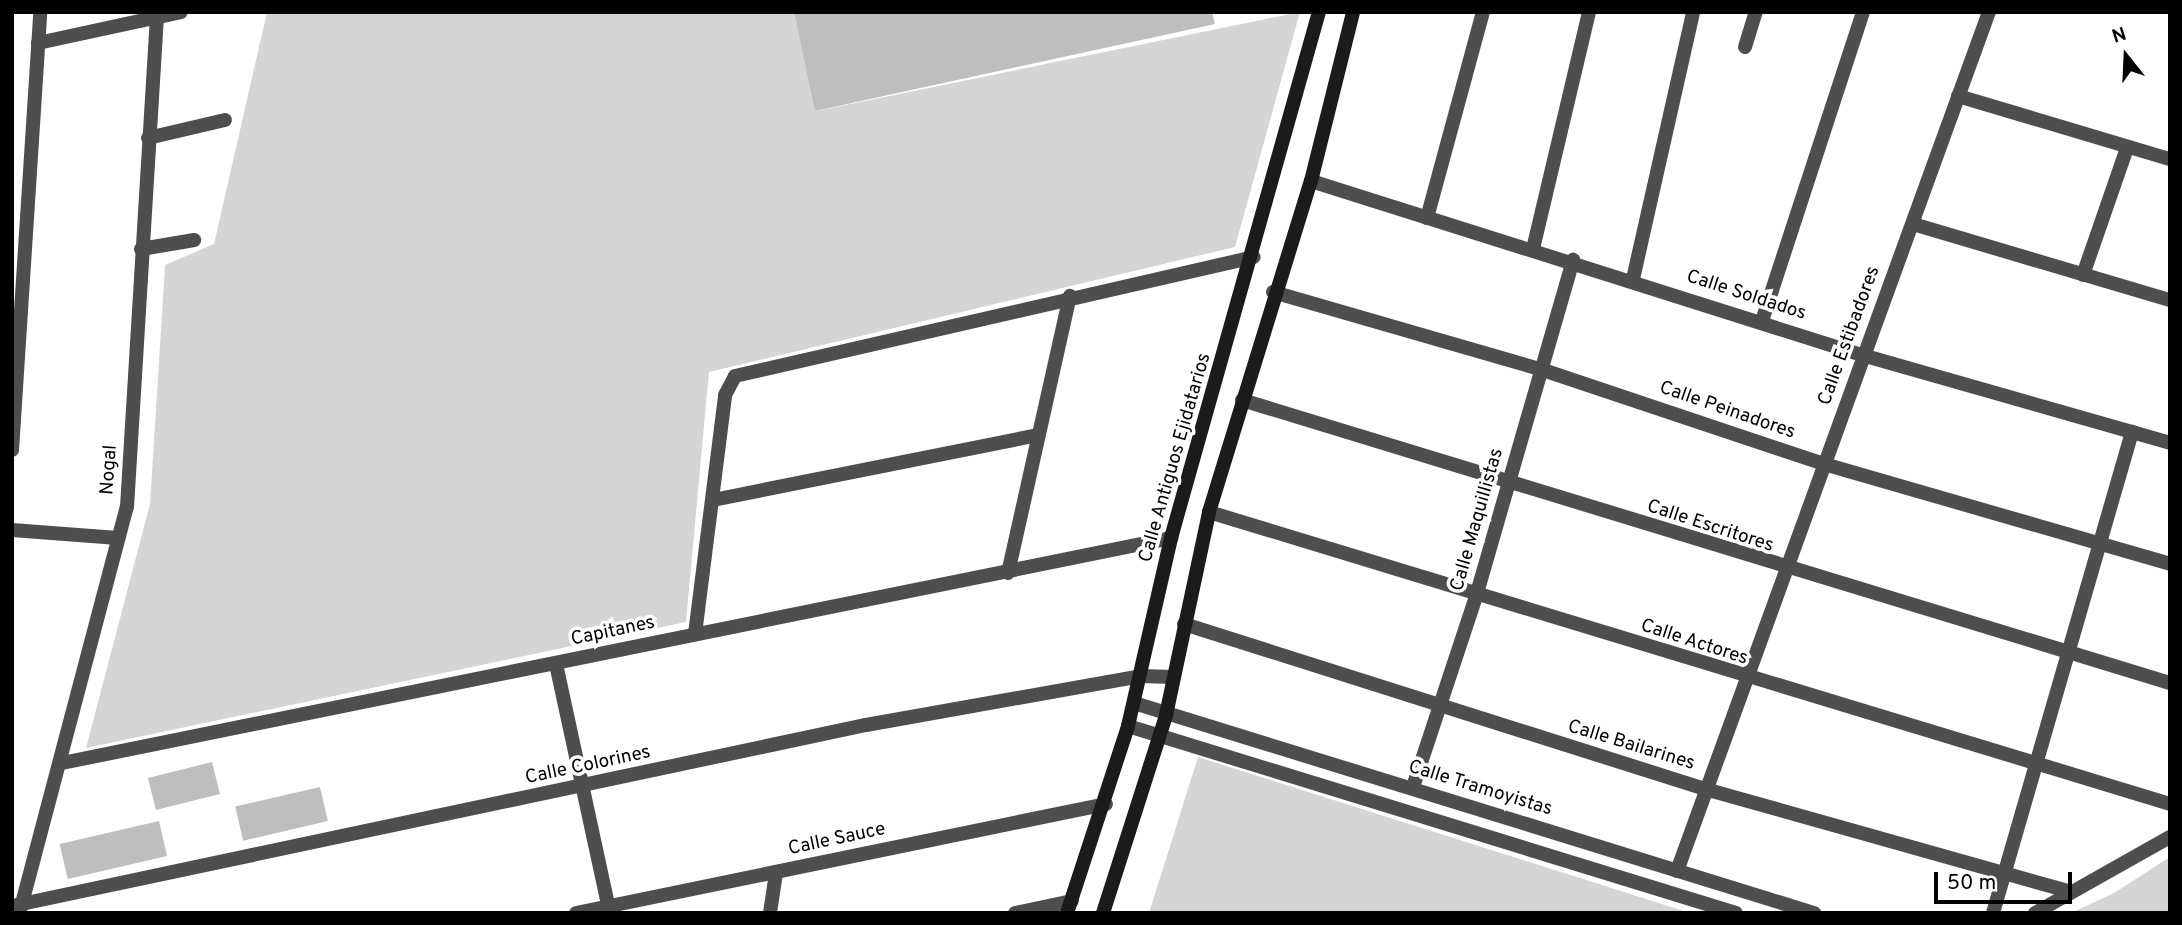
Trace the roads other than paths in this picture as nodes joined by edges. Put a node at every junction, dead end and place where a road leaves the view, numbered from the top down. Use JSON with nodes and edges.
{"nodes":[{"id":1,"x":40,"y":12,"type":"edge"},
{"id":2,"x":181,"y":12,"type":"edge"},
{"id":3,"x":1319,"y":12,"type":"edge"},
{"id":4,"x":1353,"y":12,"type":"edge"},
{"id":5,"x":1483,"y":12,"type":"edge"},
{"id":6,"x":1588,"y":12,"type":"edge"},
{"id":7,"x":1693,"y":12,"type":"edge"},
{"id":8,"x":1756,"y":12,"type":"edge"},
{"id":9,"x":1863,"y":12,"type":"edge"},
{"id":10,"x":1989,"y":12,"type":"edge"},
{"id":11,"x":119,"y":18,"type":"edge"},
{"id":12,"x":157,"y":18,"type":"junction"},
{"id":13,"x":38,"y":43,"type":"junction"},
{"id":14,"x":1745,"y":47,"type":"dead end"},
{"id":15,"x":1958,"y":96,"type":"junction"},
{"id":16,"x":225,"y":120,"type":"dead end"},
{"id":17,"x":148,"y":138,"type":"junction"},
{"id":18,"x":2127,"y":148,"type":"junction"},
{"id":19,"x":2170,"y":159,"type":"edge"},
{"id":20,"x":1311,"y":181,"type":"junction"},
{"id":21,"x":1427,"y":218,"type":"junction"},
{"id":22,"x":1913,"y":224,"type":"junction"},
{"id":23,"x":194,"y":240,"type":"dead end"},
{"id":24,"x":1533,"y":249,"type":"junction"},
{"id":25,"x":141,"y":250,"type":"junction"},
{"id":26,"x":1254,"y":257,"type":"junction"},
{"id":27,"x":1573,"y":260,"type":"junction"},
{"id":28,"x":2083,"y":275,"type":"junction"},
{"id":29,"x":1633,"y":279,"type":"junction"},
{"id":30,"x":1273,"y":292,"type":"junction"},
{"id":31,"x":1070,"y":296,"type":"junction"},
{"id":32,"x":2170,"y":300,"type":"edge"},
{"id":33,"x":1762,"y":321,"type":"junction"},
{"id":34,"x":1862,"y":355,"type":"junction"},
{"id":35,"x":1543,"y":370,"type":"junction"},
{"id":36,"x":1241,"y":400,"type":"junction"},
{"id":37,"x":2133,"y":432,"type":"junction"},
{"id":38,"x":1038,"y":435,"type":"junction"},
{"id":39,"x":2170,"y":443,"type":"edge"},
{"id":40,"x":12,"y":450,"type":"edge"},
{"id":41,"x":1824,"y":464,"type":"junction"},
{"id":42,"x":1509,"y":482,"type":"junction"},
{"id":43,"x":713,"y":500,"type":"junction"},
{"id":44,"x":1209,"y":512,"type":"junction"},
{"id":45,"x":12,"y":530,"type":"edge"},
{"id":46,"x":118,"y":538,"type":"junction"},
{"id":47,"x":1171,"y":538,"type":"junction"},
{"id":48,"x":2100,"y":544,"type":"junction"},
{"id":49,"x":2170,"y":564,"type":"edge"},
{"id":50,"x":1784,"y":571,"type":"junction"},
{"id":51,"x":1008,"y":573,"type":"junction"},
{"id":52,"x":1477,"y":593,"type":"junction"},
{"id":53,"x":1184,"y":624,"type":"junction"},
{"id":54,"x":695,"y":634,"type":"junction"},
{"id":55,"x":2065,"y":651,"type":"junction"},
{"id":56,"x":556,"y":664,"type":"junction"},
{"id":57,"x":1141,"y":676,"type":"junction"},
{"id":58,"x":1174,"y":677,"type":"junction"},
{"id":59,"x":1745,"y":680,"type":"junction"},
{"id":60,"x":2170,"y":683,"type":"edge"},
{"id":61,"x":1134,"y":703,"type":"junction"},
{"id":62,"x":1439,"y":707,"type":"junction"},
{"id":63,"x":1166,"y":715,"type":"junction"},
{"id":64,"x":1128,"y":726,"type":"junction"},
{"id":65,"x":1159,"y":738,"type":"junction"},
{"id":66,"x":62,"y":763,"type":"junction"},
{"id":67,"x":2031,"y":766,"type":"junction"},
{"id":68,"x":1412,"y":787,"type":"junction"},
{"id":69,"x":581,"y":788,"type":"junction"},
{"id":70,"x":1705,"y":789,"type":"junction"},
{"id":71,"x":1106,"y":804,"type":"junction"},
{"id":72,"x":2170,"y":804,"type":"edge"},
{"id":73,"x":2170,"y":837,"type":"edge"},
{"id":74,"x":1677,"y":871,"type":"junction"},
{"id":75,"x":776,"y":873,"type":"junction"},
{"id":76,"x":2004,"y":875,"type":"junction"},
{"id":77,"x":2071,"y":892,"type":"junction"},
{"id":78,"x":655,"y":897,"type":"junction"},
{"id":79,"x":608,"y":905,"type":"junction"},
{"id":80,"x":1070,"y":907,"type":"edge"},
{"id":81,"x":18,"y":908,"type":"edge"},
{"id":82,"x":583,"y":912,"type":"edge"},
{"id":83,"x":651,"y":913,"type":"edge"},
{"id":84,"x":770,"y":913,"type":"edge"},
{"id":85,"x":1015,"y":913,"type":"edge"},
{"id":86,"x":1103,"y":913,"type":"edge"},
{"id":87,"x":1736,"y":913,"type":"edge"},
{"id":88,"x":1814,"y":913,"type":"edge"},
{"id":89,"x":1993,"y":913,"type":"edge"},
{"id":90,"x":2035,"y":913,"type":"edge"}],
"edges":[{"from":1,"to":13,"type":"street"},
{"from":2,"to":12,"type":"street"},
{"from":3,"to":26,"type":"street","name":"Calle Antiguos Ejidatarios"},
{"from":4,"to":20,"type":"street"},
{"from":5,"to":21,"type":"street"},
{"from":6,"to":24,"type":"street"},
{"from":7,"to":29,"type":"street"},
{"from":8,"to":14,"type":"street"},
{"from":9,"to":33,"type":"street"},
{"from":10,"to":15,"type":"street","name":"Calle Estibadores"},
{"from":11,"to":12,"type":"street"},
{"from":11,"to":13,"type":"street"},
{"from":12,"to":17,"type":"street","name":"Nogal"},
{"from":13,"to":40,"type":"street"},
{"from":15,"to":18,"type":"street"},
{"from":15,"to":22,"type":"street","name":"Calle Estibadores"},
{"from":16,"to":17,"type":"street"},
{"from":17,"to":25,"type":"street","name":"Nogal"},
{"from":18,"to":19,"type":"street"},
{"from":18,"to":28,"type":"street"},
{"from":20,"to":21,"type":"street","name":"Calle Soldados"},
{"from":20,"to":30,"type":"street"},
{"from":21,"to":24,"type":"street","name":"Calle Soldados"},
{"from":22,"to":28,"type":"street"},
{"from":22,"to":34,"type":"street","name":"Calle Estibadores"},
{"from":23,"to":25,"type":"street"},
{"from":24,"to":27,"type":"street","name":"Calle Soldados"},
{"from":25,"to":46,"type":"street","name":"Nogal"},
{"from":26,"to":31,"type":"street"},
{"from":26,"to":47,"type":"street","name":"Calle Antiguos Ejidatarios"},
{"from":27,"to":29,"type":"street","name":"Calle Soldados"},
{"from":27,"to":35,"type":"street","name":"Calle Maquillistas"},
{"from":28,"to":32,"type":"street"},
{"from":29,"to":33,"type":"street","name":"Calle Soldados"},
{"from":30,"to":35,"type":"street","name":"Calle Peinadores"},
{"from":30,"to":36,"type":"street"},
{"from":31,"to":38,"type":"street"},
{"from":31,"to":43,"type":"street"},
{"from":33,"to":34,"type":"street","name":"Calle Soldados"},
{"from":34,"to":37,"type":"street","name":"Calle Soldados"},
{"from":34,"to":41,"type":"street","name":"Calle Estibadores"},
{"from":35,"to":41,"type":"street","name":"Calle Peinadores"},
{"from":35,"to":42,"type":"street","name":"Calle Maquillistas"},
{"from":36,"to":42,"type":"street","name":"Calle Escritores"},
{"from":36,"to":44,"type":"street"},
{"from":37,"to":39,"type":"street","name":"Calle Soldados"},
{"from":37,"to":48,"type":"street"},
{"from":38,"to":43,"type":"street"},
{"from":38,"to":51,"type":"street"},
{"from":41,"to":48,"type":"street","name":"Calle Peinadores"},
{"from":41,"to":50,"type":"street","name":"Calle Estibadores"},
{"from":42,"to":50,"type":"street","name":"Calle Escritores"},
{"from":42,"to":52,"type":"street","name":"Calle Maquillistas"},
{"from":43,"to":54,"type":"street"},
{"from":44,"to":52,"type":"street","name":"Calle Actores"},
{"from":44,"to":53,"type":"street"},
{"from":45,"to":46,"type":"street"},
{"from":46,"to":66,"type":"street","name":"Nogal"},
{"from":47,"to":51,"type":"street","name":"Capitanes"},
{"from":47,"to":57,"type":"street","name":"Calle Antiguos Ejidatarios"},
{"from":48,"to":49,"type":"street","name":"Calle Peinadores"},
{"from":48,"to":55,"type":"street"},
{"from":50,"to":55,"type":"street","name":"Calle Escritores"},
{"from":50,"to":59,"type":"street","name":"Calle Estibadores"},
{"from":51,"to":54,"type":"street","name":"Capitanes"},
{"from":52,"to":59,"type":"street","name":"Calle Actores"},
{"from":52,"to":62,"type":"street","name":"Calle Maquillistas"},
{"from":53,"to":58,"type":"street"},
{"from":53,"to":62,"type":"street","name":"Calle Bailarines"},
{"from":54,"to":56,"type":"street","name":"Capitanes"},
{"from":55,"to":60,"type":"street","name":"Calle Escritores"},
{"from":55,"to":67,"type":"street"},
{"from":56,"to":66,"type":"street","name":"Capitanes"},
{"from":56,"to":69,"type":"street"},
{"from":57,"to":58,"type":"street","name":"Calle Colorines"},
{"from":57,"to":61,"type":"street","name":"Calle Antiguos Ejidatarios"},
{"from":57,"to":69,"type":"street","name":"Calle Colorines"},
{"from":58,"to":63,"type":"street"},
{"from":59,"to":67,"type":"street","name":"Calle Actores"},
{"from":59,"to":70,"type":"street","name":"Calle Estibadores"},
{"from":61,"to":63,"type":"street","name":"Calle Tramoyistas"},
{"from":61,"to":64,"type":"street","name":"Calle Antiguos Ejidatarios"},
{"from":62,"to":68,"type":"street","name":"Calle Maquillistas"},
{"from":62,"to":70,"type":"street","name":"Calle Bailarines"},
{"from":63,"to":65,"type":"street"},
{"from":63,"to":68,"type":"street","name":"Calle Tramoyistas"},
{"from":64,"to":65,"type":"street"},
{"from":64,"to":71,"type":"street","name":"Calle Antiguos Ejidatarios"},
{"from":65,"to":86,"type":"street"},
{"from":65,"to":87,"type":"street"},
{"from":66,"to":81,"type":"street","name":"Nogal"},
{"from":67,"to":72,"type":"street","name":"Calle Actores"},
{"from":67,"to":76,"type":"street"},
{"from":68,"to":74,"type":"street","name":"Calle Tramoyistas"},
{"from":69,"to":79,"type":"street"},
{"from":69,"to":81,"type":"street","name":"Calle Colorines"},
{"from":70,"to":74,"type":"street","name":"Calle Estibadores"},
{"from":70,"to":76,"type":"street","name":"Calle Bailarines"},
{"from":71,"to":75,"type":"street","name":"Calle Sauce"},
{"from":71,"to":80,"type":"street","name":"Calle Antiguos Ejidatarios"},
{"from":73,"to":77,"type":"street"},
{"from":74,"to":88,"type":"street","name":"Calle Tramoyistas"},
{"from":75,"to":78,"type":"street","name":"Calle Sauce"},
{"from":75,"to":84,"type":"street"},
{"from":76,"to":77,"type":"street","name":"Calle Bailarines"},
{"from":76,"to":89,"type":"street"},
{"from":77,"to":90,"type":"street"},
{"from":78,"to":79,"type":"street","name":"Calle Sauce"},
{"from":78,"to":83,"type":"street"},
{"from":79,"to":82,"type":"street","name":"Calle Sauce"},
{"from":80,"to":85,"type":"street"}]}
